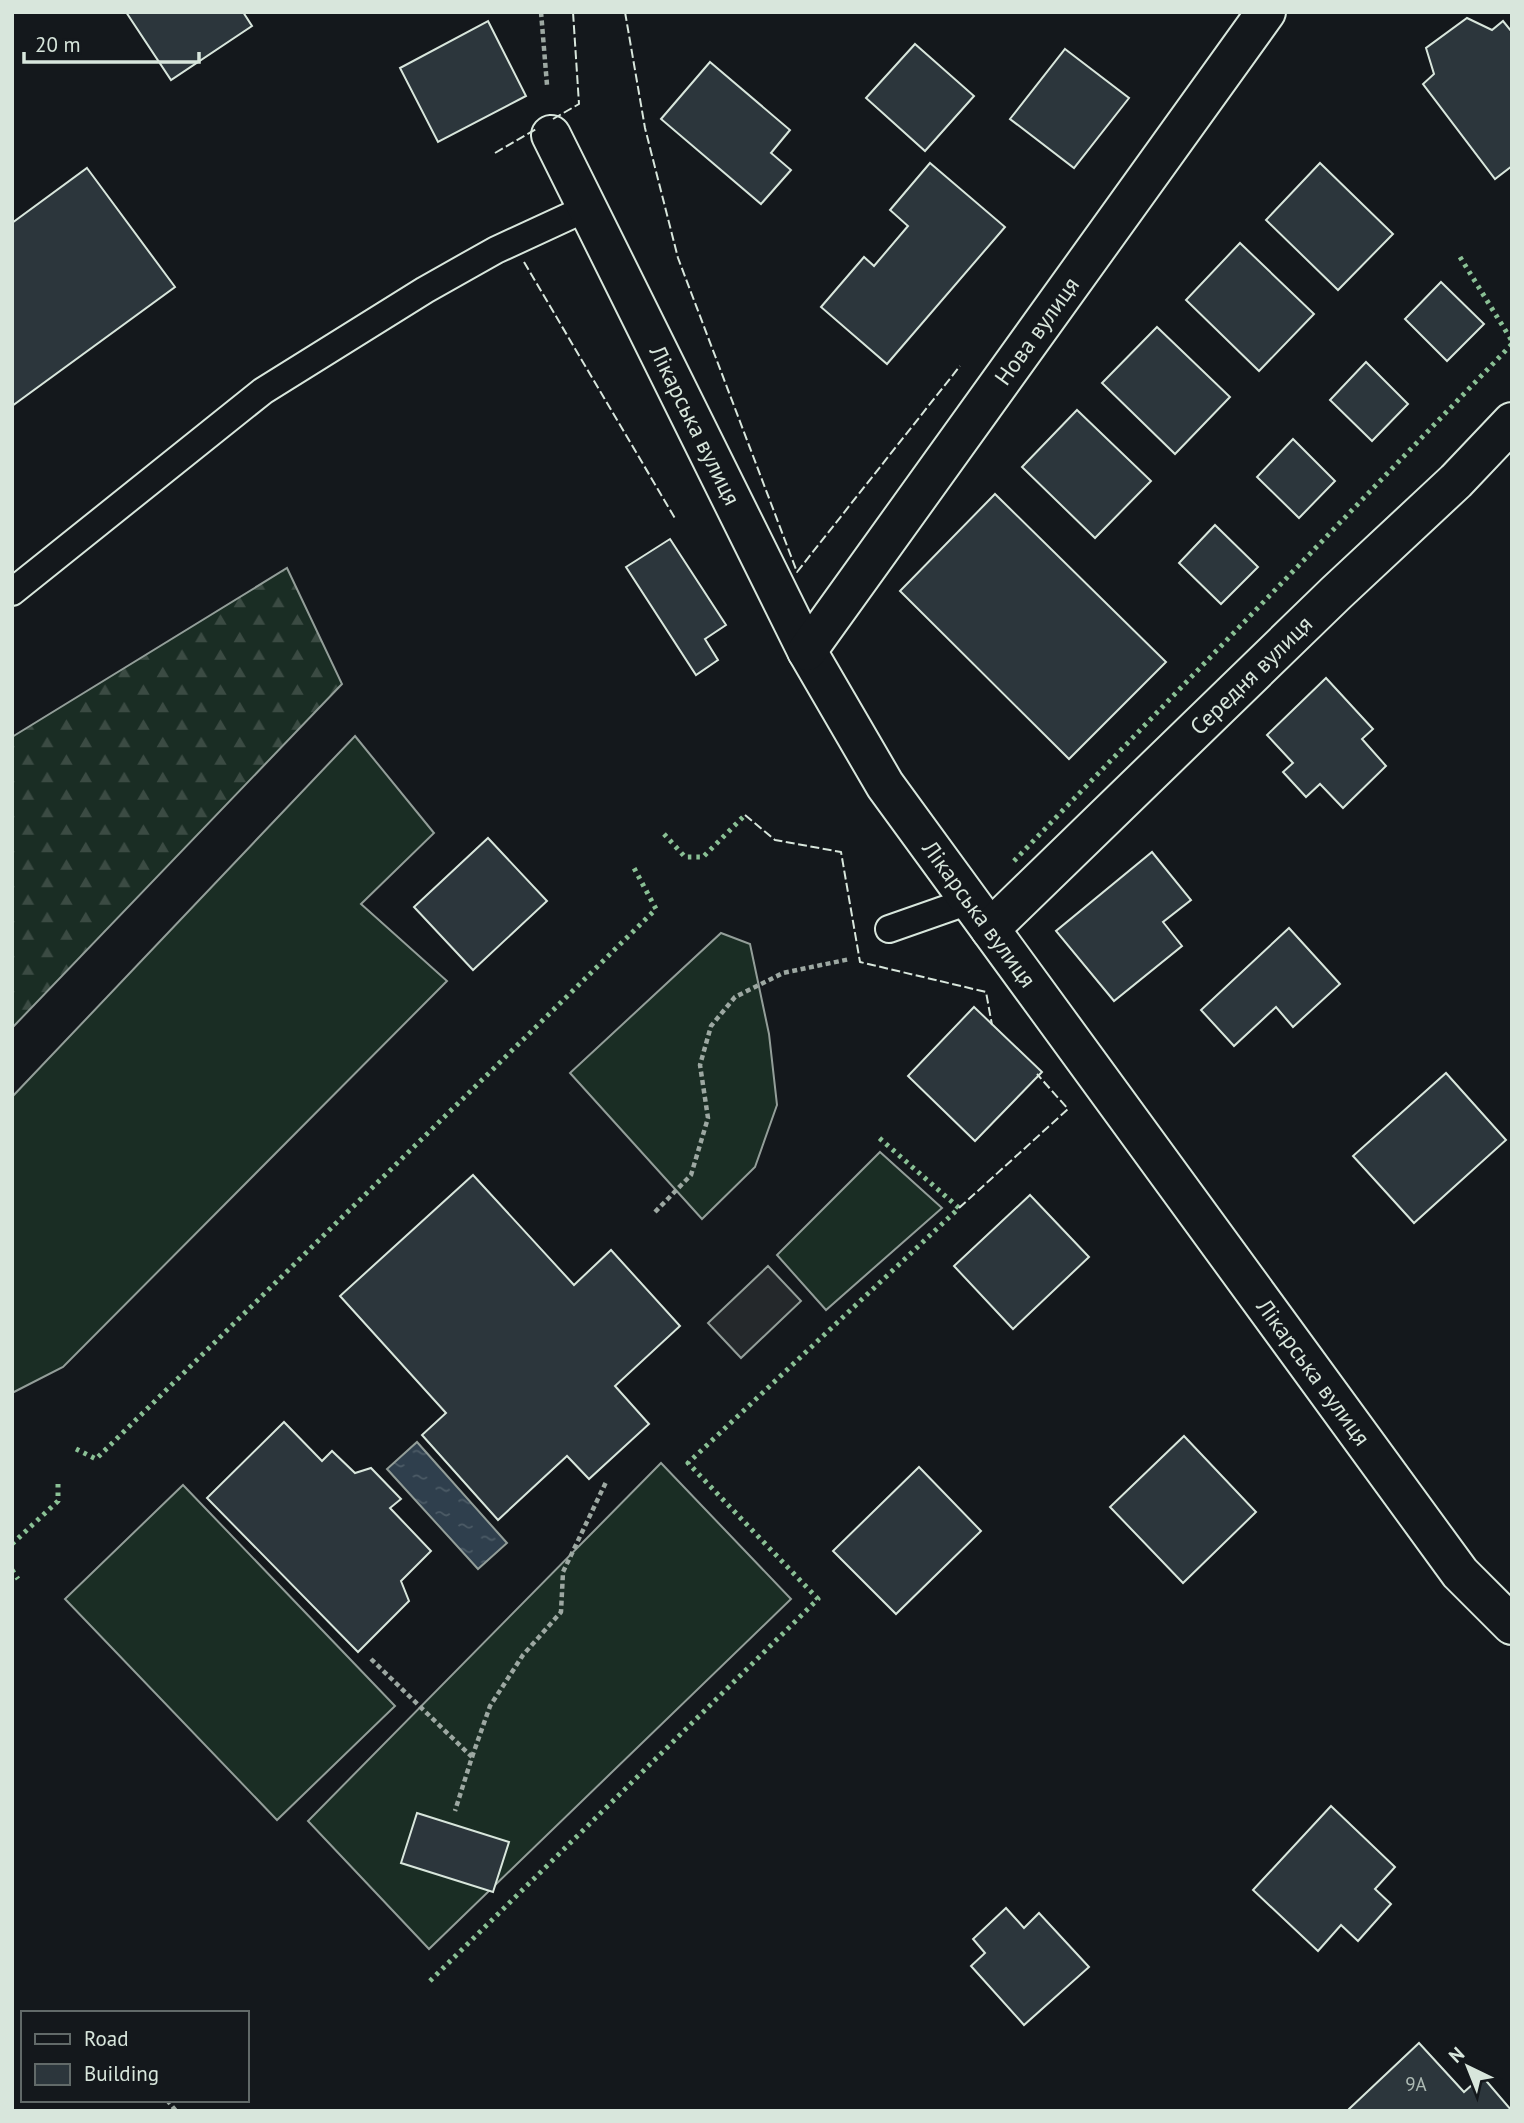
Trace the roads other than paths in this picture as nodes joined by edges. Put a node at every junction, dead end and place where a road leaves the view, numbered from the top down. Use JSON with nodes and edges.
{"nodes":[{"id":1,"x":1266,"y":12,"type":"edge"},
{"id":2,"x":551,"y":135,"type":"road end"},
{"id":3,"x":587,"y":208,"type":"junction"},
{"id":4,"x":1512,"y":422,"type":"edge"},
{"id":5,"x":12,"y":592,"type":"edge"},
{"id":6,"x":807,"y":651,"type":"junction"},
{"id":7,"x":980,"y":915,"type":"junction"},
{"id":8,"x":888,"y":929,"type":"dead end"},
{"id":9,"x":1512,"y":1625,"type":"edge"}],
"edges":[{"from":1,"to":6,"type":"street","name":"Нова вулиця"},
{"from":2,"to":3,"type":"street","name":"Лікарська вулиця"},
{"from":3,"to":5,"type":"lane"},
{"from":3,"to":6,"type":"street","name":"Лікарська вулиця"},
{"from":4,"to":7,"type":"street","name":"Середня вулиця"},
{"from":6,"to":7,"type":"street","name":"Лікарська вулиця"},
{"from":7,"to":8,"type":"lane"},
{"from":7,"to":9,"type":"street","name":"Лікарська вулиця"}]}
